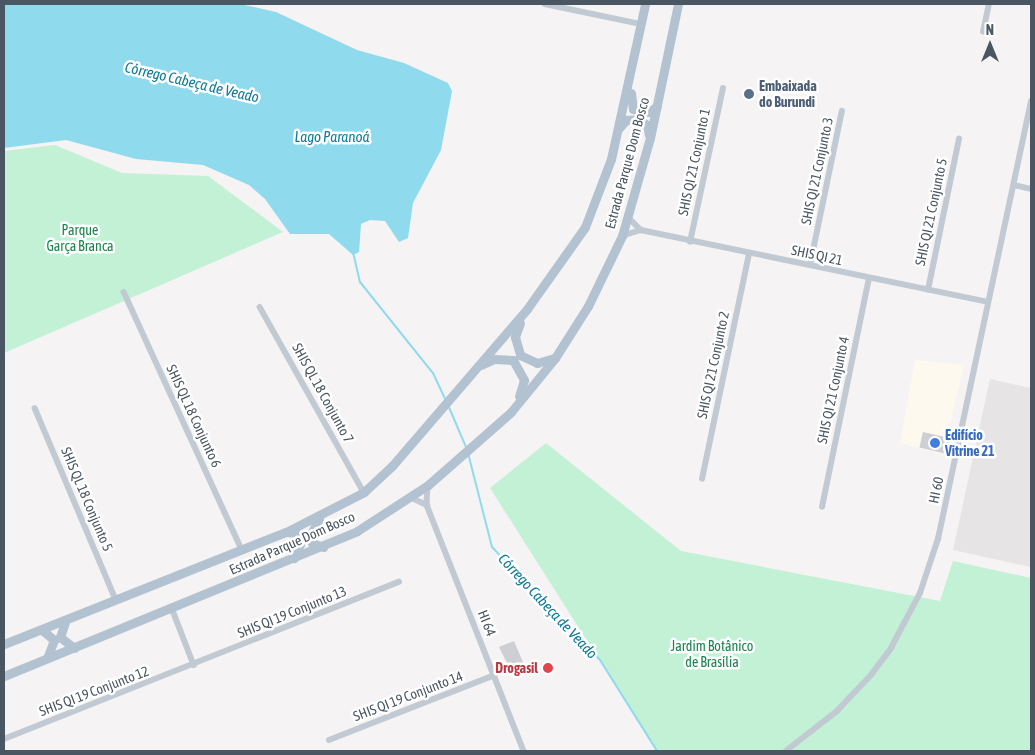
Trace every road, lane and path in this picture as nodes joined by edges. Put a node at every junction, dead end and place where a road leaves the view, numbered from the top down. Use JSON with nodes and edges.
{"nodes":[{"id":1,"x":545,"y":4,"type":"edge"},
{"id":2,"x":645,"y":4,"type":"edge"},
{"id":3,"x":678,"y":4,"type":"edge"},
{"id":4,"x":989,"y":4,"type":"edge"},
{"id":5,"x":641,"y":24,"type":"junction"},
{"id":6,"x":983,"y":32,"type":"dead end"},
{"id":7,"x":630,"y":78,"type":"junction"},
{"id":8,"x":723,"y":88,"type":"dead end"},
{"id":9,"x":1031,"y":102,"type":"edge"},
{"id":10,"x":657,"y":106,"type":"junction"},
{"id":11,"x":842,"y":111,"type":"dead end"},
{"id":12,"x":618,"y":129,"type":"junction"},
{"id":13,"x":650,"y":138,"type":"junction"},
{"id":14,"x":959,"y":139,"type":"dead end"},
{"id":15,"x":1014,"y":185,"type":"junction"},
{"id":16,"x":1031,"y":189,"type":"edge"},
{"id":17,"x":629,"y":218,"type":"junction"},
{"id":18,"x":641,"y":230,"type":"junction"},
{"id":19,"x":622,"y":236,"type":"junction"},
{"id":20,"x":690,"y":242,"type":"junction"},
{"id":21,"x":749,"y":255,"type":"junction"},
{"id":22,"x":810,"y":265,"type":"junction"},
{"id":23,"x":869,"y":279,"type":"junction"},
{"id":24,"x":928,"y":290,"type":"junction"},
{"id":25,"x":124,"y":292,"type":"dead end"},
{"id":26,"x":988,"y":302,"type":"junction"},
{"id":27,"x":260,"y":307,"type":"dead end"},
{"id":28,"x":527,"y":309,"type":"junction"},
{"id":29,"x":555,"y":358,"type":"junction"},
{"id":30,"x":475,"y":369,"type":"junction"},
{"id":31,"x":35,"y":408,"type":"dead end"},
{"id":32,"x":511,"y":412,"type":"junction"},
{"id":33,"x":702,"y":479,"type":"dead end"},
{"id":34,"x":428,"y":485,"type":"junction"},
{"id":35,"x":364,"y":492,"type":"junction"},
{"id":36,"x":412,"y":498,"type":"junction"},
{"id":37,"x":426,"y":504,"type":"junction"},
{"id":38,"x":822,"y":506,"type":"dead end"},
{"id":39,"x":332,"y":510,"type":"junction"},
{"id":40,"x":286,"y":532,"type":"junction"},
{"id":41,"x":323,"y":547,"type":"junction"},
{"id":42,"x":242,"y":550,"type":"junction"},
{"id":43,"x":292,"y":560,"type":"junction"},
{"id":44,"x":399,"y":582,"type":"dead end"},
{"id":45,"x":116,"y":600,"type":"junction"},
{"id":46,"x":172,"y":608,"type":"junction"},
{"id":47,"x":67,"y":620,"type":"junction"},
{"id":48,"x":42,"y":630,"type":"junction"},
{"id":49,"x":4,"y":644,"type":"edge"},
{"id":50,"x":74,"y":648,"type":"junction"},
{"id":51,"x":47,"y":658,"type":"junction"},
{"id":52,"x":194,"y":665,"type":"junction"},
{"id":53,"x":495,"y":675,"type":"junction"},
{"id":54,"x":4,"y":676,"type":"edge"},
{"id":55,"x":4,"y":739,"type":"edge"},
{"id":56,"x":329,"y":740,"type":"dead end"},
{"id":57,"x":524,"y":751,"type":"edge"},
{"id":58,"x":786,"y":751,"type":"edge"}],
"edges":[{"from":1,"to":5,"type":"street"},
{"from":2,"to":5,"type":"main road","name":"Estrada Parque Dom Bosco"},
{"from":3,"to":10,"type":"main road","name":"Estrada Parque Dom Bosco"},
{"from":4,"to":6,"type":"street"},
{"from":5,"to":7,"type":"main road","name":"Estrada Parque Dom Bosco"},
{"from":7,"to":10,"type":"main road"},
{"from":7,"to":12,"type":"main road","name":"Estrada Parque Dom Bosco"},
{"from":8,"to":20,"type":"street","name":"SHIS QI 21 Conjunto 1"},
{"from":9,"to":15,"type":"street","name":"HI 60"},
{"from":10,"to":13,"type":"main road","name":"Estrada Parque Dom Bosco"},
{"from":11,"to":22,"type":"street","name":"SHIS QI 21 Conjunto 3"},
{"from":12,"to":13,"type":"main road"},
{"from":12,"to":28,"type":"main road","name":"Estrada Parque Dom Bosco"},
{"from":13,"to":17,"type":"main road","name":"Estrada Parque Dom Bosco"},
{"from":14,"to":24,"type":"street","name":"SHIS QI 21 Conjunto 5"},
{"from":15,"to":16,"type":"street"},
{"from":15,"to":26,"type":"street","name":"HI 60"},
{"from":17,"to":18,"type":"street"},
{"from":17,"to":19,"type":"main road","name":"Estrada Parque Dom Bosco"},
{"from":18,"to":19,"type":"street"},
{"from":18,"to":20,"type":"street","name":"SHIS QI 21"},
{"from":19,"to":29,"type":"main road","name":"Estrada Parque Dom Bosco"},
{"from":20,"to":21,"type":"street","name":"SHIS QI 21"},
{"from":21,"to":22,"type":"street","name":"SHIS QI 21"},
{"from":21,"to":33,"type":"street","name":"SHIS QI 21 Conjunto 2"},
{"from":22,"to":23,"type":"street","name":"SHIS QI 21"},
{"from":23,"to":24,"type":"street","name":"SHIS QI 21"},
{"from":23,"to":38,"type":"street","name":"SHIS QI 21 Conjunto 4"},
{"from":24,"to":26,"type":"street","name":"SHIS QI 21"},
{"from":25,"to":42,"type":"street","name":"SHIS QL 18 Conjunto 6"},
{"from":26,"to":58,"type":"street","name":"HI 60"},
{"from":27,"to":35,"type":"street","name":"SHIS QL 18 Conjunto 7"},
{"from":28,"to":29,"type":"main road"},
{"from":28,"to":30,"type":"main road","name":"Estrada Parque Dom Bosco"},
{"from":29,"to":32,"type":"main road","name":"Estrada Parque Dom Bosco"},
{"from":30,"to":32,"type":"main road"},
{"from":30,"to":35,"type":"main road","name":"Estrada Parque Dom Bosco"},
{"from":31,"to":45,"type":"street","name":"SHIS QL 18 Conjunto 5"},
{"from":32,"to":34,"type":"main road","name":"Estrada Parque Dom Bosco"},
{"from":34,"to":36,"type":"main road","name":"Estrada Parque Dom Bosco"},
{"from":34,"to":37,"type":"street","name":"HI 64"},
{"from":35,"to":39,"type":"main road","name":"Estrada Parque Dom Bosco"},
{"from":36,"to":37,"type":"street"},
{"from":36,"to":41,"type":"main road","name":"Estrada Parque Dom Bosco"},
{"from":37,"to":53,"type":"street","name":"HI 64"},
{"from":39,"to":40,"type":"main road","name":"Estrada Parque Dom Bosco"},
{"from":39,"to":41,"type":"main road"},
{"from":40,"to":42,"type":"main road","name":"Estrada Parque Dom Bosco"},
{"from":40,"to":43,"type":"main road"},
{"from":41,"to":43,"type":"main road","name":"Estrada Parque Dom Bosco"},
{"from":42,"to":45,"type":"main road","name":"Estrada Parque Dom Bosco"},
{"from":43,"to":46,"type":"main road","name":"Estrada Parque Dom Bosco"},
{"from":44,"to":52,"type":"street","name":"SHIS QI 19 Conjunto 13"},
{"from":45,"to":47,"type":"main road","name":"Estrada Parque Dom Bosco"},
{"from":46,"to":50,"type":"main road","name":"Estrada Parque Dom Bosco"},
{"from":46,"to":52,"type":"street"},
{"from":47,"to":48,"type":"main road","name":"Estrada Parque Dom Bosco"},
{"from":47,"to":50,"type":"main road"},
{"from":48,"to":49,"type":"main road","name":"Estrada Parque Dom Bosco"},
{"from":48,"to":51,"type":"main road"},
{"from":50,"to":51,"type":"main road","name":"Estrada Parque Dom Bosco"},
{"from":51,"to":54,"type":"main road","name":"Estrada Parque Dom Bosco"},
{"from":52,"to":55,"type":"street","name":"SHIS QI 19 Conjunto 12"},
{"from":53,"to":56,"type":"street","name":"SHIS QI 19 Conjunto 14"},
{"from":53,"to":57,"type":"street","name":"HI 64"}]}
